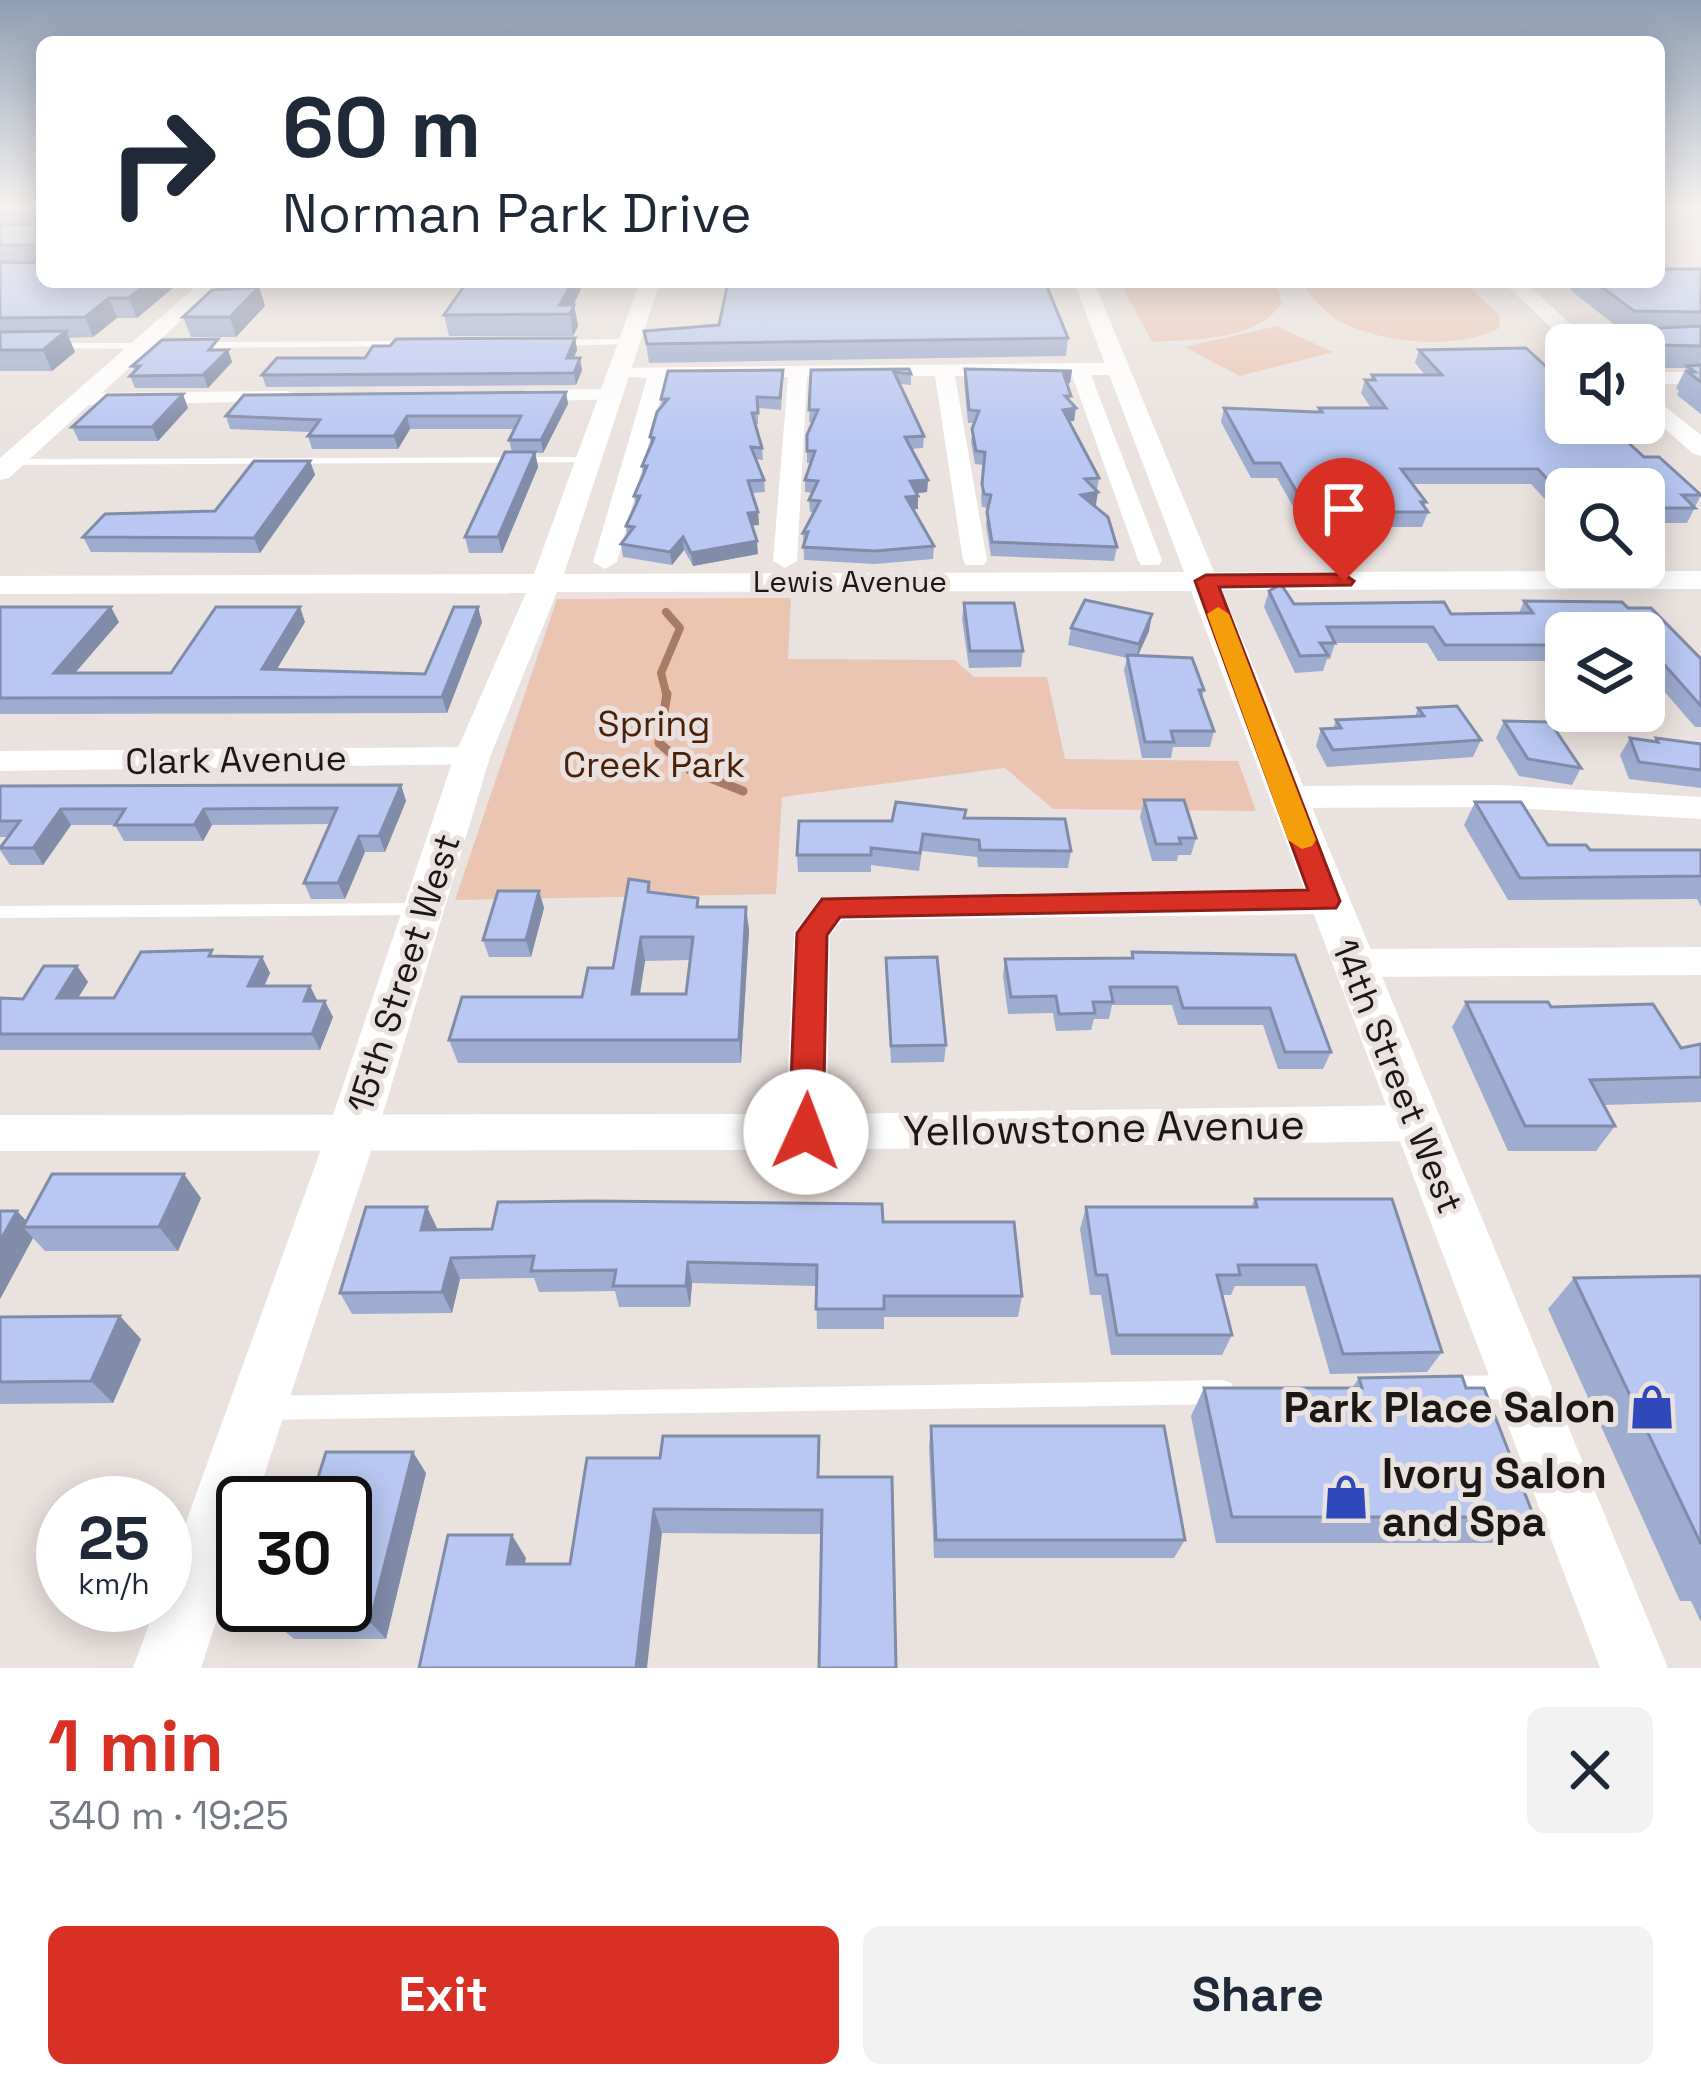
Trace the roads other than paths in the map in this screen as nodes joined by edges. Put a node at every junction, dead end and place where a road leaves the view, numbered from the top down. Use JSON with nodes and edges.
{"nodes":[{"id":1,"x":648,"y":288,"type":"edge"},
{"id":2,"x":1086,"y":288,"type":"edge"},
{"id":3,"x":1519,"y":288,"type":"edge"},
{"id":4,"x":212,"y":293,"type":"edge"},
{"id":5,"x":1558,"y":324,"type":"edge"},
{"id":6,"x":531,"y":343,"type":"edge"},
{"id":7,"x":415,"y":344,"type":"edge"},
{"id":8,"x":40,"y":345,"type":"edge"},
{"id":9,"x":182,"y":345,"type":"edge"},
{"id":10,"x":151,"y":346,"type":"junction"},
{"id":11,"x":1079,"y":369,"type":"junction"},
{"id":12,"x":1120,"y":369,"type":"junction"},
{"id":13,"x":627,"y":370,"type":"junction"},
{"id":14,"x":944,"y":370,"type":"junction"},
{"id":15,"x":798,"y":371,"type":"junction"},
{"id":16,"x":1701,"y":377,"type":"edge"},
{"id":17,"x":1665,"y":378,"type":"edge"},
{"id":18,"x":512,"y":396,"type":"edge"},
{"id":19,"x":322,"y":397,"type":"edge"},
{"id":20,"x":84,"y":399,"type":"junction"},
{"id":21,"x":1665,"y":412,"type":"edge"},
{"id":22,"x":1690,"y":429,"type":"edge"},
{"id":23,"x":1701,"y":448,"type":"edge"},
{"id":24,"x":586,"y":460,"type":"junction"},
{"id":25,"x":5,"y":467,"type":"edge"},
{"id":26,"x":975,"y":560,"type":"dead end"},
{"id":27,"x":1150,"y":560,"type":"dead end"},
{"id":28,"x":785,"y":561,"type":"dead end"},
{"id":29,"x":605,"y":562,"type":"dead end"},
{"id":30,"x":1701,"y":580,"type":"edge"},
{"id":31,"x":1206,"y":581,"type":"junction"},
{"id":32,"x":545,"y":582,"type":"junction"},
{"id":33,"x":0,"y":585,"type":"edge"},
{"id":34,"x":472,"y":757,"type":"junction"},
{"id":35,"x":0,"y":761,"type":"edge"},
{"id":36,"x":1285,"y":797,"type":"junction"},
{"id":37,"x":1701,"y":808,"type":"edge"},
{"id":38,"x":1326,"y":901,"type":"junction"},
{"id":39,"x":423,"y":909,"type":"junction"},
{"id":40,"x":0,"y":912,"type":"edge"},
{"id":41,"x":1701,"y":961,"type":"edge"},
{"id":42,"x":1353,"y":963,"type":"junction"},
{"id":43,"x":1416,"y":1123,"type":"junction"},
{"id":44,"x":353,"y":1130,"type":"junction"},
{"id":45,"x":806,"y":1132,"type":"junction"},
{"id":46,"x":0,"y":1133,"type":"edge"},
{"id":47,"x":1524,"y":1386,"type":"junction"},
{"id":48,"x":1428,"y":1388,"type":"edge"},
{"id":49,"x":1237,"y":1391,"type":"edge"},
{"id":50,"x":257,"y":1408,"type":"junction"},
{"id":51,"x":167,"y":1668,"type":"edge"},
{"id":52,"x":1634,"y":1668,"type":"edge"}],
"edges":[{"from":1,"to":13,"type":"street","name":"15th Street West"},
{"from":2,"to":12,"type":"street","name":"14th Street West"},
{"from":3,"to":5,"type":"street"},
{"from":4,"to":10,"type":"street"},
{"from":6,"to":13,"type":"lane"},
{"from":7,"to":9,"type":"lane"},
{"from":8,"to":10,"type":"lane"},
{"from":10,"to":20,"type":"street"},
{"from":11,"to":12,"type":"street"},
{"from":11,"to":14,"type":"street"},
{"from":11,"to":27,"type":"street"},
{"from":12,"to":31,"type":"street","name":"14th Street West"},
{"from":13,"to":15,"type":"street"},
{"from":13,"to":18,"type":"street"},
{"from":13,"to":24,"type":"street","name":"15th Street West"},
{"from":13,"to":29,"type":"street"},
{"from":14,"to":15,"type":"street"},
{"from":14,"to":26,"type":"street"},
{"from":15,"to":28,"type":"street"},
{"from":16,"to":17,"type":"street"},
{"from":19,"to":20,"type":"street"},
{"from":20,"to":25,"type":"street"},
{"from":21,"to":22,"type":"street"},
{"from":22,"to":23,"type":"street"},
{"from":24,"to":25,"type":"lane"},
{"from":24,"to":32,"type":"street","name":"15th Street West"},
{"from":30,"to":31,"type":"street","name":"Lewis Avenue"},
{"from":31,"to":32,"type":"street","name":"Lewis Avenue"},
{"from":31,"to":36,"type":"street","name":"14th Street West"},
{"from":32,"to":33,"type":"street","name":"Lewis Avenue"},
{"from":32,"to":34,"type":"street","name":"15th Street West"},
{"from":34,"to":35,"type":"street","name":"Clark Avenue"},
{"from":34,"to":39,"type":"street","name":"15th Street West"},
{"from":36,"to":37,"type":"street"},
{"from":36,"to":38,"type":"street","name":"14th Street West"},
{"from":38,"to":42,"type":"street","name":"14th Street West"},
{"from":38,"to":45,"type":"street"},
{"from":39,"to":40,"type":"lane"},
{"from":39,"to":44,"type":"street","name":"15th Street West"},
{"from":41,"to":42,"type":"street"},
{"from":42,"to":43,"type":"street","name":"14th Street West"},
{"from":43,"to":45,"type":"street","name":"Yellowstone Avenue"},
{"from":43,"to":47,"type":"street","name":"14th Street West"},
{"from":44,"to":45,"type":"street","name":"Yellowstone Avenue"},
{"from":44,"to":46,"type":"street","name":"Yellowstone Avenue"},
{"from":44,"to":50,"type":"street","name":"15th Street West"},
{"from":47,"to":48,"type":"lane"},
{"from":47,"to":52,"type":"street","name":"14th Street West"},
{"from":49,"to":50,"type":"lane"},
{"from":50,"to":51,"type":"street","name":"15th Street West"}]}
